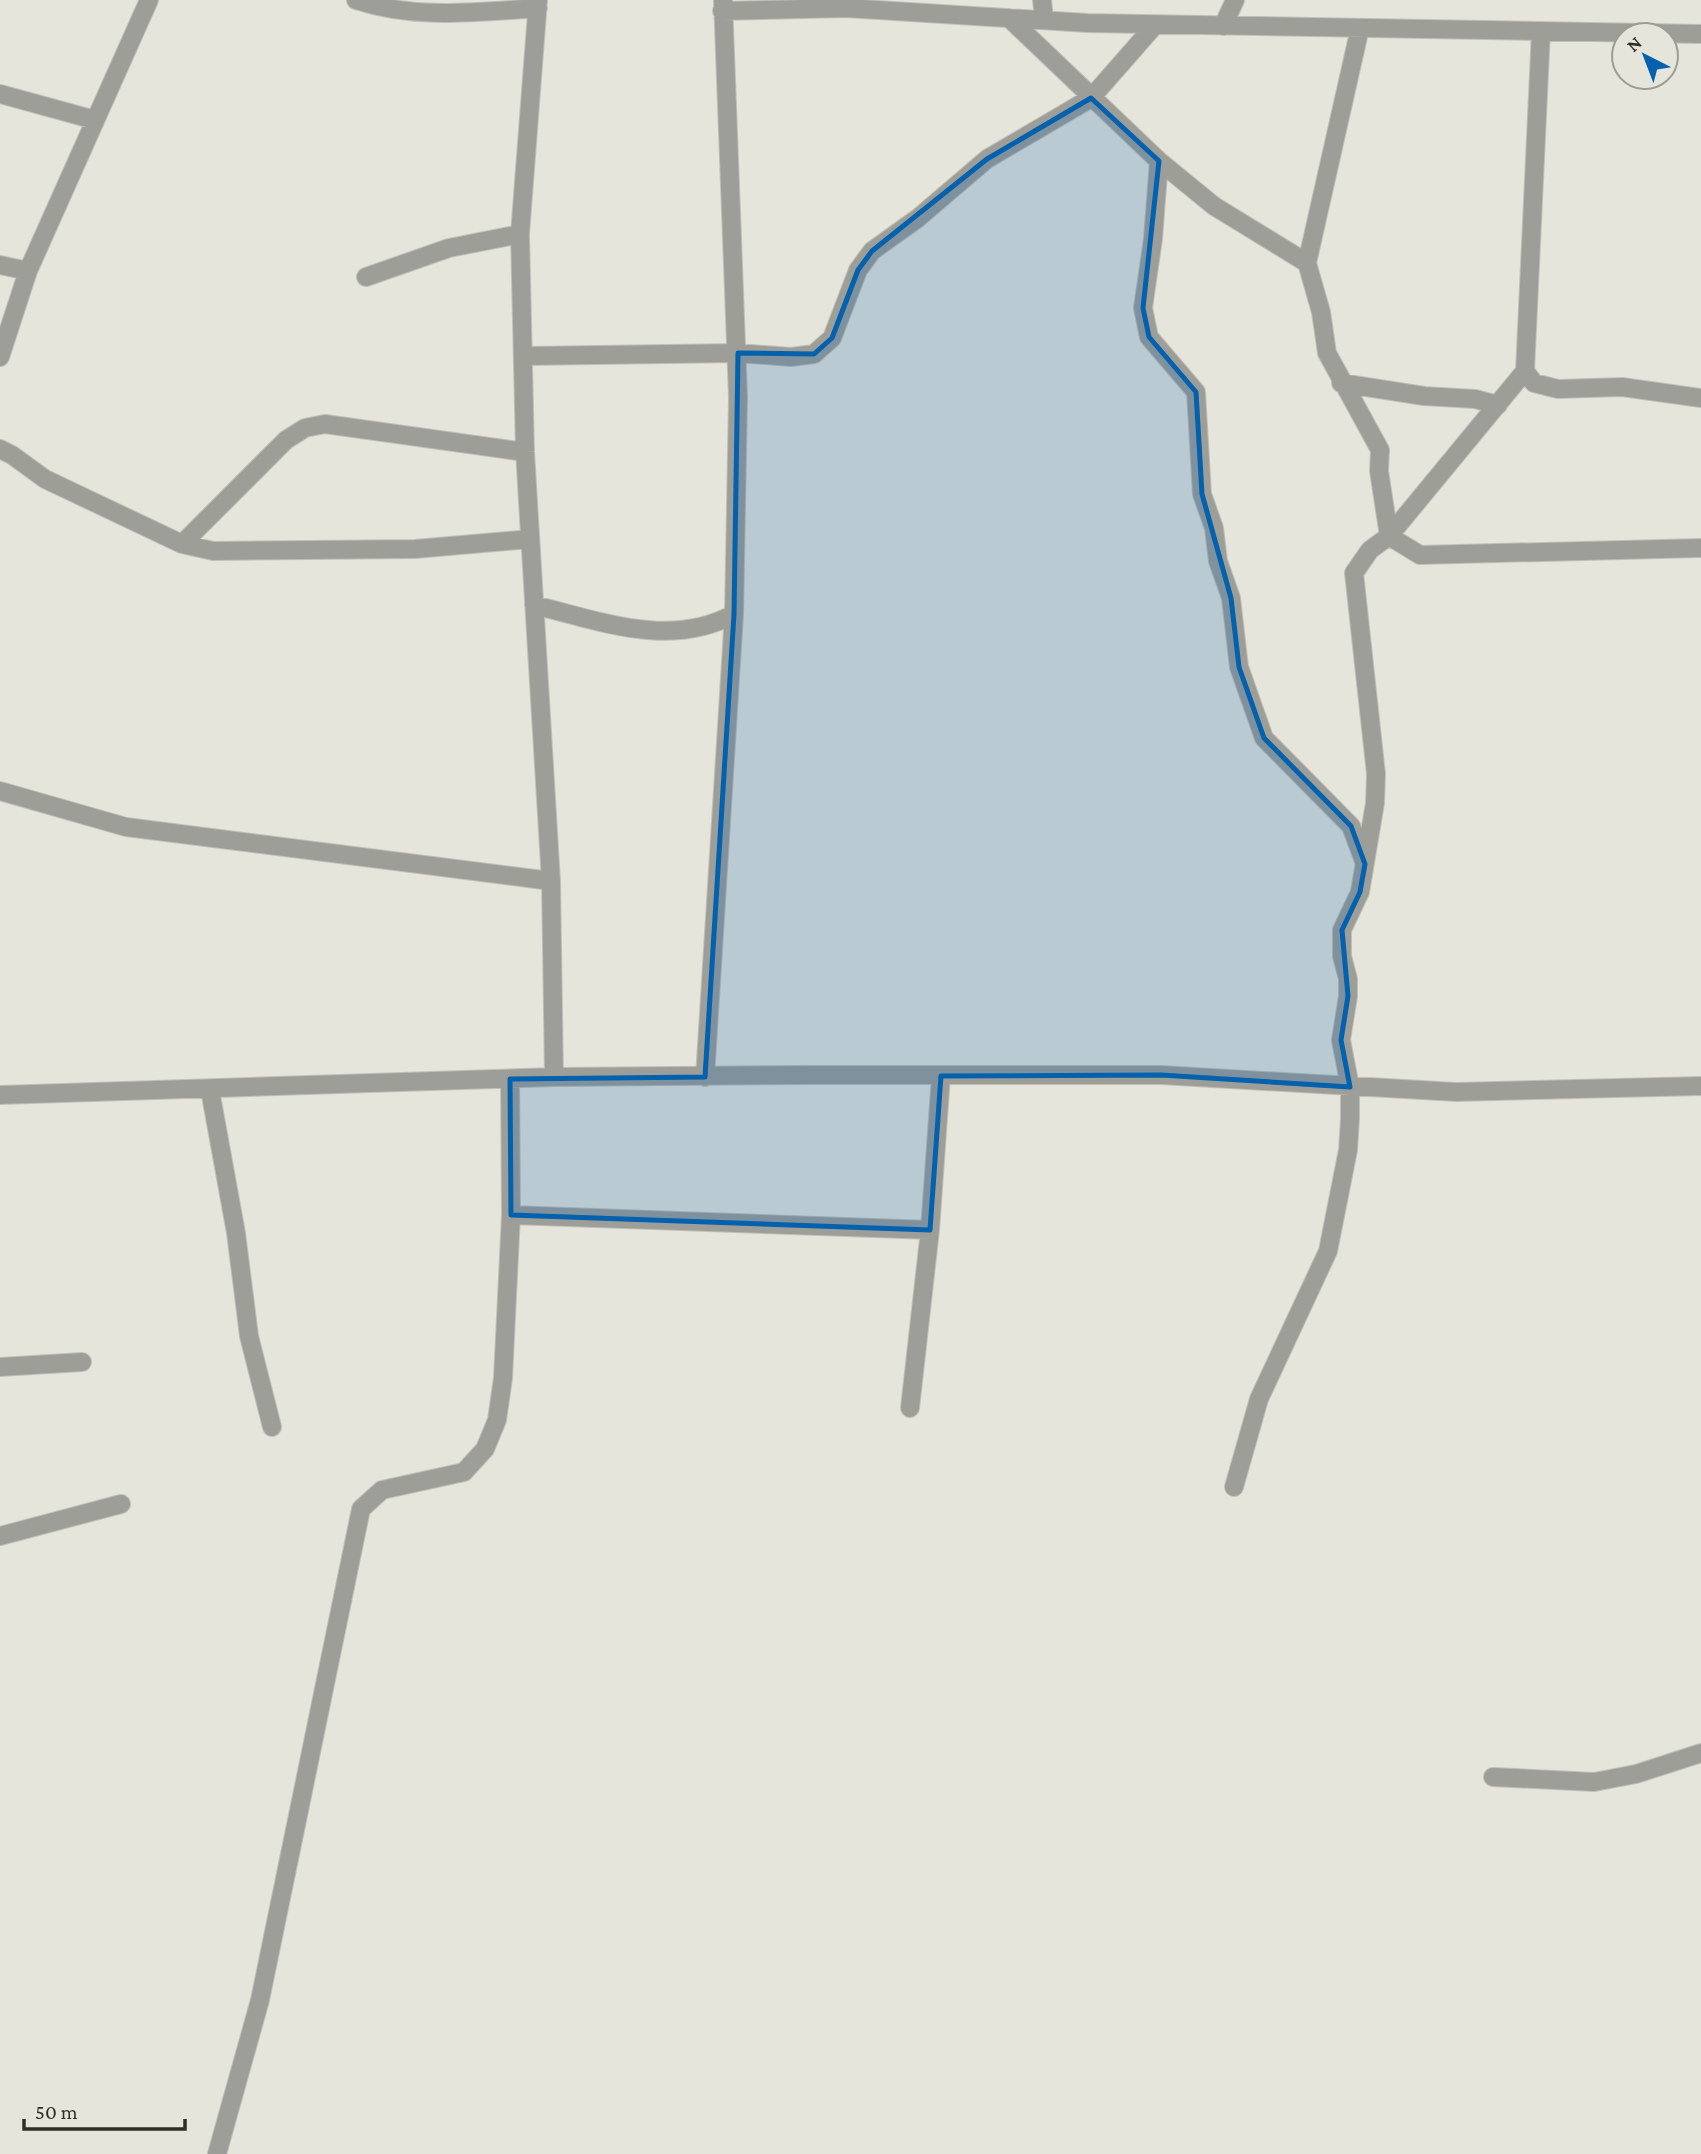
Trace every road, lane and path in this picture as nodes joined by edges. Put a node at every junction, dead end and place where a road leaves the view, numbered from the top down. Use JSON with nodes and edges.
{"nodes":[{"id":1,"x":149,"y":0,"type":"edge"},
{"id":2,"x":356,"y":0,"type":"edge"},
{"id":3,"x":824,"y":0,"type":"edge"},
{"id":4,"x":1042,"y":0,"type":"edge"},
{"id":5,"x":1235,"y":0,"type":"edge"},
{"id":6,"x":538,"y":4,"type":"edge"},
{"id":7,"x":722,"y":5,"type":"edge"},
{"id":8,"x":846,"y":8,"type":"junction"},
{"id":9,"x":1009,"y":18,"type":"junction"},
{"id":10,"x":1044,"y":18,"type":"junction"},
{"id":11,"x":1155,"y":24,"type":"junction"},
{"id":12,"x":1223,"y":26,"type":"junction"},
{"id":13,"x":1360,"y":28,"type":"junction"},
{"id":14,"x":1541,"y":31,"type":"junction"},
{"id":15,"x":1699,"y":32,"type":"edge"},
{"id":16,"x":0,"y":94,"type":"edge"},
{"id":17,"x":1091,"y":98,"type":"junction"},
{"id":18,"x":95,"y":121,"type":"junction"},
{"id":19,"x":1159,"y":161,"type":"junction"},
{"id":20,"x":520,"y":234,"type":"junction"},
{"id":21,"x":1307,"y":263,"type":"junction"},
{"id":22,"x":0,"y":265,"type":"edge"},
{"id":23,"x":28,"y":271,"type":"junction"},
{"id":24,"x":366,"y":277,"type":"dead end"},
{"id":25,"x":738,"y":353,"type":"junction"},
{"id":26,"x":525,"y":356,"type":"junction"},
{"id":27,"x":0,"y":358,"type":"edge"},
{"id":28,"x":1525,"y":371,"type":"junction"},
{"id":29,"x":1341,"y":383,"type":"junction"},
{"id":30,"x":1701,"y":398,"type":"edge"},
{"id":31,"x":1498,"y":405,"type":"junction"},
{"id":32,"x":0,"y":449,"type":"edge"},
{"id":33,"x":525,"y":452,"type":"junction"},
{"id":34,"x":1389,"y":536,"type":"junction"},
{"id":35,"x":530,"y":539,"type":"junction"},
{"id":36,"x":182,"y":544,"type":"junction"},
{"id":37,"x":1701,"y":548,"type":"edge"},
{"id":38,"x":534,"y":605,"type":"junction"},
{"id":39,"x":734,"y":614,"type":"junction"},
{"id":40,"x":0,"y":791,"type":"edge"},
{"id":41,"x":1365,"y":864,"type":"junction"},
{"id":42,"x":551,"y":881,"type":"junction"},
{"id":43,"x":941,"y":1076,"type":"junction"},
{"id":44,"x":554,"y":1077,"type":"junction"},
{"id":45,"x":705,"y":1077,"type":"junction"},
{"id":46,"x":510,"y":1079,"type":"junction"},
{"id":47,"x":1701,"y":1086,"type":"edge"},
{"id":48,"x":1350,"y":1087,"type":"junction"},
{"id":49,"x":210,"y":1090,"type":"junction"},
{"id":50,"x":0,"y":1095,"type":"edge"},
{"id":51,"x":511,"y":1215,"type":"junction"},
{"id":52,"x":930,"y":1230,"type":"junction"},
{"id":53,"x":82,"y":1362,"type":"dead end"},
{"id":54,"x":0,"y":1367,"type":"edge"},
{"id":55,"x":910,"y":1408,"type":"dead end"},
{"id":56,"x":272,"y":1427,"type":"dead end"},
{"id":57,"x":1234,"y":1486,"type":"dead end"},
{"id":58,"x":121,"y":1504,"type":"dead end"},
{"id":59,"x":0,"y":1536,"type":"edge"},
{"id":60,"x":1701,"y":1752,"type":"edge"},
{"id":61,"x":1493,"y":1777,"type":"dead end"},
{"id":62,"x":216,"y":2154,"type":"edge"}],
"edges":[{"from":1,"to":18,"type":"street"},
{"from":2,"to":6,"type":"street"},
{"from":3,"to":8,"type":"street"},
{"from":4,"to":10,"type":"street"},
{"from":5,"to":12,"type":"street"},
{"from":6,"to":20,"type":"street"},
{"from":7,"to":8,"type":"street"},
{"from":7,"to":25,"type":"street"},
{"from":8,"to":9,"type":"street"},
{"from":9,"to":10,"type":"street"},
{"from":9,"to":17,"type":"street"},
{"from":10,"to":11,"type":"street"},
{"from":11,"to":12,"type":"street"},
{"from":11,"to":17,"type":"street"},
{"from":12,"to":13,"type":"street"},
{"from":13,"to":14,"type":"street"},
{"from":13,"to":21,"type":"street"},
{"from":14,"to":15,"type":"street"},
{"from":14,"to":28,"type":"street"},
{"from":16,"to":18,"type":"street"},
{"from":17,"to":19,"type":"street"},
{"from":17,"to":25,"type":"street"},
{"from":18,"to":23,"type":"street"},
{"from":19,"to":21,"type":"street"},
{"from":19,"to":41,"type":"street"},
{"from":20,"to":24,"type":"street"},
{"from":20,"to":26,"type":"street"},
{"from":21,"to":29,"type":"street"},
{"from":22,"to":23,"type":"street"},
{"from":23,"to":27,"type":"street"},
{"from":25,"to":26,"type":"street"},
{"from":25,"to":39,"type":"street"},
{"from":26,"to":33,"type":"street"},
{"from":28,"to":30,"type":"street"},
{"from":28,"to":31,"type":"street"},
{"from":29,"to":31,"type":"street"},
{"from":29,"to":34,"type":"street"},
{"from":31,"to":34,"type":"street"},
{"from":32,"to":36,"type":"street"},
{"from":33,"to":35,"type":"street"},
{"from":33,"to":36,"type":"street"},
{"from":34,"to":37,"type":"street"},
{"from":34,"to":41,"type":"street"},
{"from":35,"to":36,"type":"street"},
{"from":35,"to":38,"type":"street"},
{"from":38,"to":39,"type":"street"},
{"from":38,"to":42,"type":"street"},
{"from":39,"to":45,"type":"street"},
{"from":40,"to":42,"type":"street"},
{"from":41,"to":48,"type":"street"},
{"from":42,"to":44,"type":"street"},
{"from":43,"to":45,"type":"street"},
{"from":43,"to":48,"type":"street"},
{"from":43,"to":52,"type":"street"},
{"from":44,"to":45,"type":"street"},
{"from":44,"to":46,"type":"street"},
{"from":46,"to":49,"type":"street"},
{"from":46,"to":51,"type":"street"},
{"from":47,"to":48,"type":"street"},
{"from":48,"to":57,"type":"street"},
{"from":49,"to":50,"type":"street"},
{"from":49,"to":56,"type":"street"},
{"from":51,"to":52,"type":"street"},
{"from":51,"to":62,"type":"street"},
{"from":52,"to":55,"type":"street"},
{"from":53,"to":54,"type":"street"},
{"from":58,"to":59,"type":"street"},
{"from":60,"to":61,"type":"street"}]}
